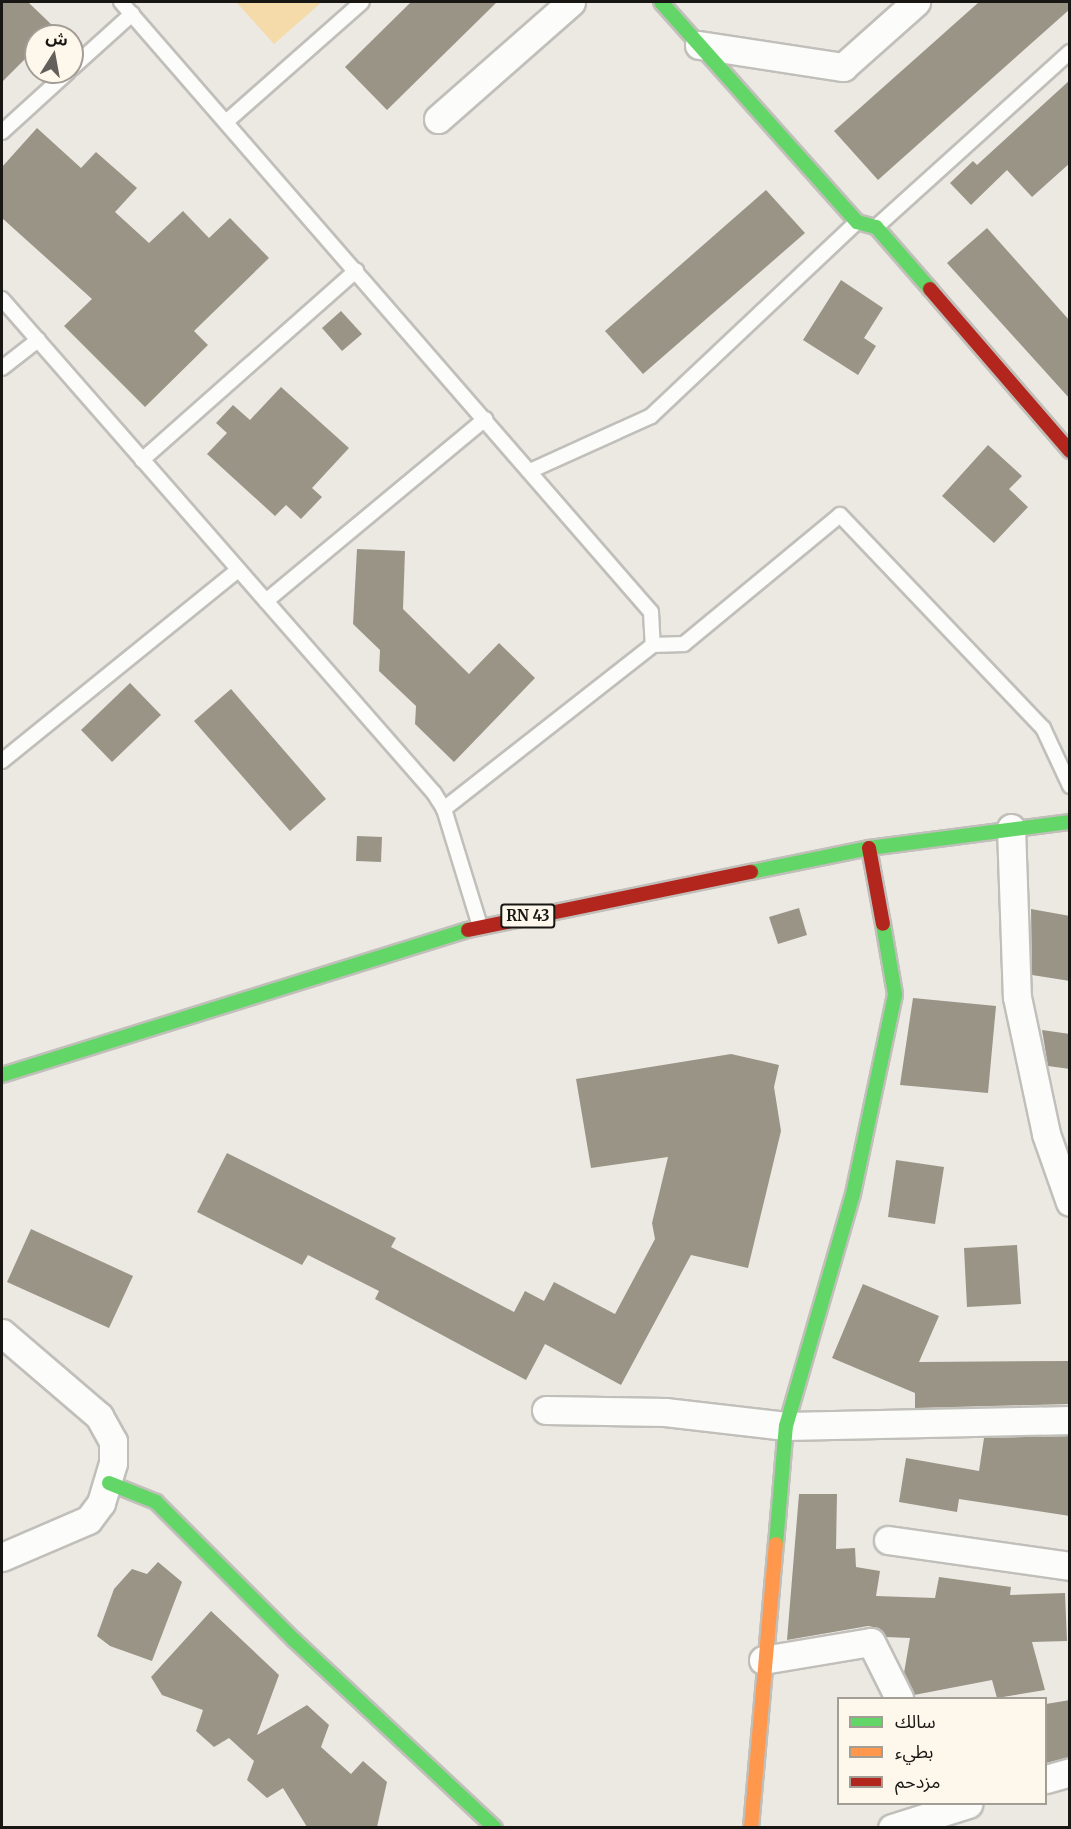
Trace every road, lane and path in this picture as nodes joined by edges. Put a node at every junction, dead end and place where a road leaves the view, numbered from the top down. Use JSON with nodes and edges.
{"nodes":[{"id":1,"x":121,"y":2,"type":"edge"},
{"id":2,"x":362,"y":2,"type":"edge"},
{"id":3,"x":572,"y":2,"type":"edge"},
{"id":4,"x":661,"y":2,"type":"edge"},
{"id":5,"x":916,"y":2,"type":"edge"},
{"id":6,"x":132,"y":14,"type":"junction"},
{"id":7,"x":699,"y":45,"type":"junction"},
{"id":8,"x":1070,"y":52,"type":"edge"},
{"id":9,"x":84,"y":57,"type":"edge"},
{"id":10,"x":55,"y":84,"type":"edge"},
{"id":11,"x":438,"y":119,"type":"dead end"},
{"id":12,"x":226,"y":122,"type":"junction"},
{"id":13,"x":2,"y":132,"type":"edge"},
{"id":14,"x":857,"y":222,"type":"junction"},
{"id":15,"x":876,"y":227,"type":"junction"},
{"id":16,"x":356,"y":271,"type":"junction"},
{"id":17,"x":2,"y":299,"type":"edge"},
{"id":18,"x":38,"y":340,"type":"junction"},
{"id":19,"x":2,"y":368,"type":"edge"},
{"id":20,"x":485,"y":419,"type":"junction"},
{"id":21,"x":1070,"y":451,"type":"edge"},
{"id":22,"x":142,"y":460,"type":"junction"},
{"id":23,"x":530,"y":471,"type":"junction"},
{"id":24,"x":238,"y":570,"type":"junction"},
{"id":25,"x":266,"y":601,"type":"junction"},
{"id":26,"x":653,"y":645,"type":"junction"},
{"id":27,"x":2,"y":761,"type":"edge"},
{"id":28,"x":1070,"y":786,"type":"edge"},
{"id":29,"x":444,"y":809,"type":"junction"},
{"id":30,"x":1070,"y":822,"type":"edge"},
{"id":31,"x":1011,"y":828,"type":"junction"},
{"id":32,"x":869,"y":848,"type":"junction"},
{"id":33,"x":480,"y":926,"type":"junction"},
{"id":34,"x":2,"y":1075,"type":"edge"},
{"id":35,"x":1070,"y":1202,"type":"edge"},
{"id":36,"x":2,"y":1333,"type":"edge"},
{"id":37,"x":546,"y":1410,"type":"dead end"},
{"id":38,"x":1070,"y":1420,"type":"edge"},
{"id":39,"x":786,"y":1426,"type":"junction"},
{"id":40,"x":109,"y":1483,"type":"junction"},
{"id":41,"x":888,"y":1540,"type":"dead end"},
{"id":42,"x":2,"y":1557,"type":"edge"},
{"id":43,"x":1070,"y":1566,"type":"edge"},
{"id":44,"x":763,"y":1660,"type":"junction"},
{"id":45,"x":898,"y":1697,"type":"edge"},
{"id":46,"x":1070,"y":1772,"type":"edge"},
{"id":47,"x":1047,"y":1779,"type":"edge"},
{"id":48,"x":957,"y":1805,"type":"edge"},
{"id":49,"x":495,"y":1827,"type":"edge"},
{"id":50,"x":751,"y":1827,"type":"edge"},
{"id":51,"x":892,"y":1827,"type":"edge"}],
"edges":[{"from":1,"to":6,"type":"lane"},
{"from":2,"to":12,"type":"lane"},
{"from":3,"to":11,"type":"street"},
{"from":4,"to":7,"type":"street"},
{"from":5,"to":7,"type":"street"},
{"from":6,"to":9,"type":"lane"},
{"from":6,"to":12,"type":"lane"},
{"from":7,"to":14,"type":"street"},
{"from":8,"to":15,"type":"lane"},
{"from":10,"to":13,"type":"lane"},
{"from":12,"to":16,"type":"lane"},
{"from":14,"to":15,"type":"street"},
{"from":14,"to":23,"type":"lane"},
{"from":15,"to":21,"type":"street"},
{"from":16,"to":20,"type":"lane"},
{"from":16,"to":22,"type":"lane"},
{"from":17,"to":18,"type":"lane"},
{"from":18,"to":19,"type":"lane"},
{"from":18,"to":22,"type":"lane"},
{"from":20,"to":23,"type":"lane"},
{"from":20,"to":25,"type":"lane"},
{"from":22,"to":24,"type":"lane"},
{"from":23,"to":26,"type":"lane"},
{"from":24,"to":25,"type":"lane"},
{"from":24,"to":27,"type":"lane"},
{"from":25,"to":29,"type":"lane"},
{"from":26,"to":28,"type":"lane"},
{"from":26,"to":29,"type":"lane"},
{"from":29,"to":33,"type":"lane"},
{"from":30,"to":31,"type":"street","number":"RN 43"},
{"from":31,"to":32,"type":"street","number":"RN 43"},
{"from":31,"to":35,"type":"street"},
{"from":32,"to":33,"type":"street","number":"RN 43"},
{"from":32,"to":39,"type":"street"},
{"from":33,"to":34,"type":"street","number":"RN 43"},
{"from":36,"to":40,"type":"street"},
{"from":37,"to":39,"type":"street"},
{"from":38,"to":39,"type":"street"},
{"from":39,"to":44,"type":"street"},
{"from":40,"to":42,"type":"street"},
{"from":40,"to":49,"type":"street"},
{"from":41,"to":43,"type":"street"},
{"from":44,"to":45,"type":"street"},
{"from":44,"to":50,"type":"street"},
{"from":46,"to":47,"type":"street"},
{"from":48,"to":51,"type":"street"}]}
